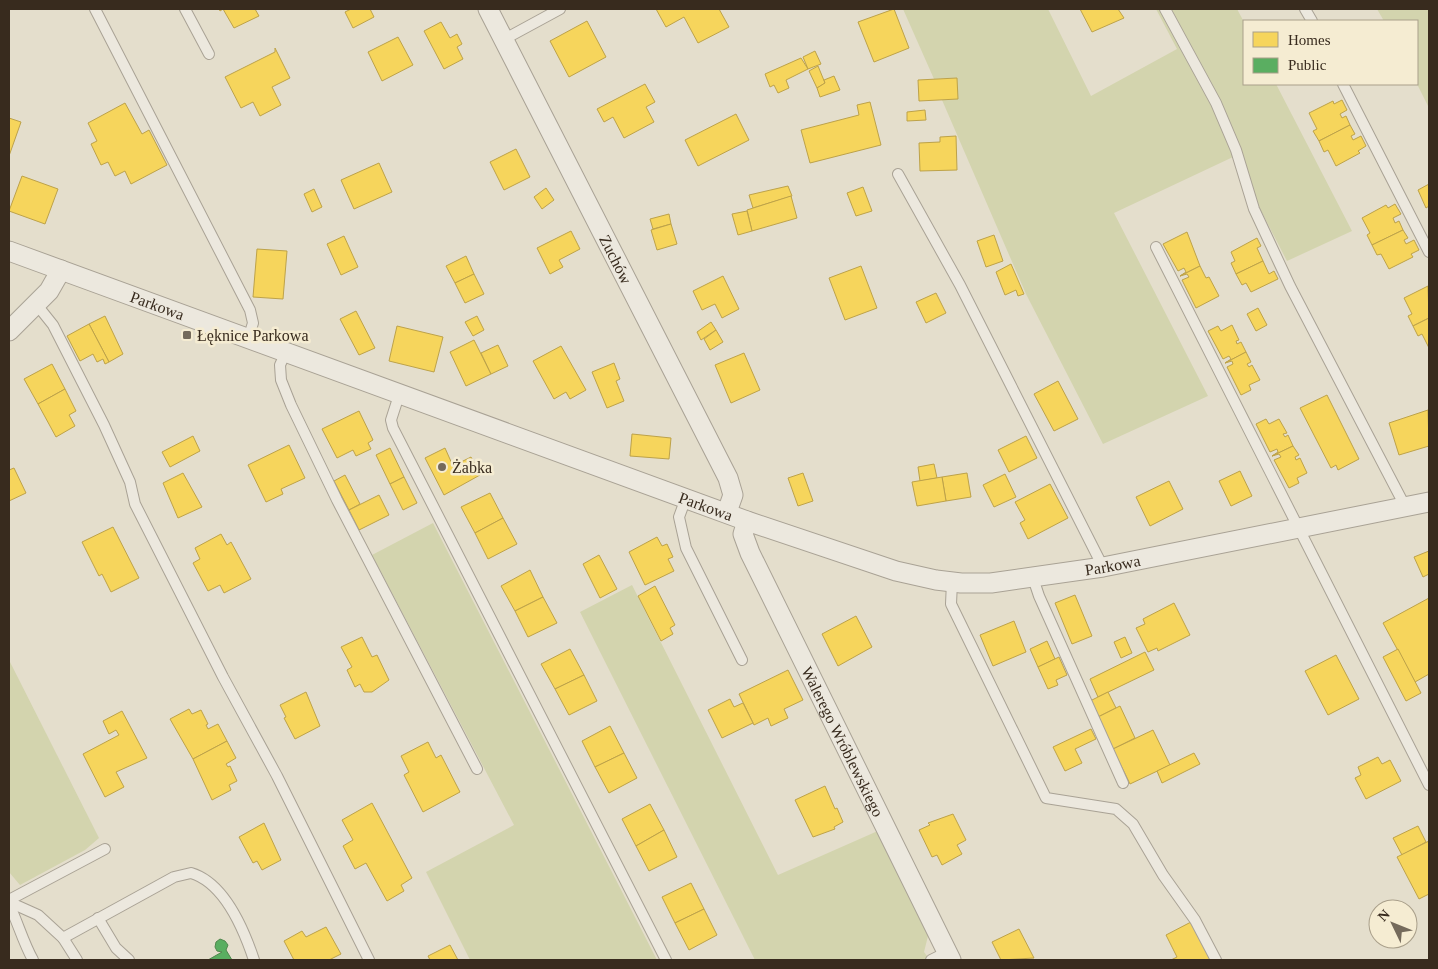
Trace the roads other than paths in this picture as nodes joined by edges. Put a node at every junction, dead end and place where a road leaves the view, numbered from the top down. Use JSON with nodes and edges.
{"nodes":[{"id":1,"x":95,"y":9,"type":"edge"},
{"id":2,"x":186,"y":9,"type":"edge"},
{"id":3,"x":488,"y":9,"type":"edge"},
{"id":4,"x":560,"y":9,"type":"edge"},
{"id":5,"x":1164,"y":9,"type":"edge"},
{"id":6,"x":1305,"y":9,"type":"edge"},
{"id":7,"x":1311,"y":20,"type":"edge"},
{"id":8,"x":503,"y":40,"type":"junction"},
{"id":9,"x":209,"y":54,"type":"dead end"},
{"id":10,"x":1345,"y":85,"type":"edge"},
{"id":11,"x":898,"y":174,"type":"dead end"},
{"id":12,"x":1156,"y":247,"type":"dead end"},
{"id":13,"x":9,"y":251,"type":"edge"},
{"id":14,"x":1429,"y":252,"type":"edge"},
{"id":15,"x":61,"y":270,"type":"junction"},
{"id":16,"x":37,"y":305,"type":"junction"},
{"id":17,"x":9,"y":331,"type":"edge"},
{"id":18,"x":248,"y":339,"type":"junction"},
{"id":19,"x":286,"y":352,"type":"junction"},
{"id":20,"x":400,"y":392,"type":"junction"},
{"id":21,"x":686,"y":498,"type":"junction"},
{"id":22,"x":1429,"y":502,"type":"edge"},
{"id":23,"x":1406,"y":508,"type":"junction"},
{"id":24,"x":727,"y":512,"type":"junction"},
{"id":25,"x":747,"y":521,"type":"junction"},
{"id":26,"x":1298,"y":529,"type":"junction"},
{"id":27,"x":1103,"y":567,"type":"junction"},
{"id":28,"x":1033,"y":578,"type":"junction"},
{"id":29,"x":952,"y":582,"type":"junction"},
{"id":30,"x":742,"y":660,"type":"dead end"},
{"id":31,"x":476,"y":769,"type":"dead end"},
{"id":32,"x":1123,"y":783,"type":"dead end"},
{"id":33,"x":1429,"y":785,"type":"edge"},
{"id":34,"x":105,"y":850,"type":"dead end"},
{"id":35,"x":9,"y":902,"type":"edge"},
{"id":36,"x":98,"y":918,"type":"junction"},
{"id":37,"x":63,"y":938,"type":"junction"},
{"id":38,"x":943,"y":958,"type":"edge"},
{"id":39,"x":33,"y":960,"type":"edge"},
{"id":40,"x":77,"y":960,"type":"edge"},
{"id":41,"x":129,"y":960,"type":"edge"},
{"id":42,"x":254,"y":960,"type":"edge"},
{"id":43,"x":369,"y":960,"type":"edge"},
{"id":44,"x":666,"y":960,"type":"edge"},
{"id":45,"x":1216,"y":960,"type":"edge"}],
"edges":[{"from":1,"to":18,"type":"lane"},
{"from":2,"to":9,"type":"lane"},
{"from":3,"to":8,"type":"street","name":"Zuchów"},
{"from":4,"to":8,"type":"lane"},
{"from":5,"to":23,"type":"lane"},
{"from":6,"to":7,"type":"lane"},
{"from":8,"to":24,"type":"street","name":"Zuchów"},
{"from":10,"to":14,"type":"lane"},
{"from":11,"to":27,"type":"lane"},
{"from":12,"to":26,"type":"lane"},
{"from":13,"to":15,"type":"street","name":"Parkowa"},
{"from":15,"to":16,"type":"street"},
{"from":15,"to":18,"type":"street","name":"Parkowa"},
{"from":16,"to":17,"type":"street"},
{"from":16,"to":43,"type":"lane"},
{"from":18,"to":19,"type":"street","name":"Parkowa"},
{"from":19,"to":20,"type":"street","name":"Parkowa"},
{"from":19,"to":31,"type":"lane"},
{"from":20,"to":21,"type":"street","name":"Parkowa"},
{"from":20,"to":44,"type":"lane"},
{"from":21,"to":24,"type":"street","name":"Parkowa"},
{"from":21,"to":30,"type":"lane"},
{"from":22,"to":23,"type":"street","name":"Parkowa"},
{"from":23,"to":26,"type":"street","name":"Parkowa"},
{"from":24,"to":25,"type":"street","name":"Parkowa"},
{"from":25,"to":29,"type":"street","name":"Parkowa"},
{"from":25,"to":38,"type":"street","name":"Walerego Wróblewskiego"},
{"from":26,"to":27,"type":"street","name":"Parkowa"},
{"from":26,"to":33,"type":"lane"},
{"from":27,"to":28,"type":"street","name":"Parkowa"},
{"from":28,"to":29,"type":"street","name":"Parkowa"},
{"from":28,"to":32,"type":"lane"},
{"from":29,"to":45,"type":"lane"},
{"from":34,"to":35,"type":"lane"},
{"from":35,"to":37,"type":"lane"},
{"from":35,"to":39,"type":"lane"},
{"from":36,"to":37,"type":"lane"},
{"from":36,"to":41,"type":"lane"},
{"from":36,"to":42,"type":"lane"},
{"from":37,"to":40,"type":"lane"}]}
